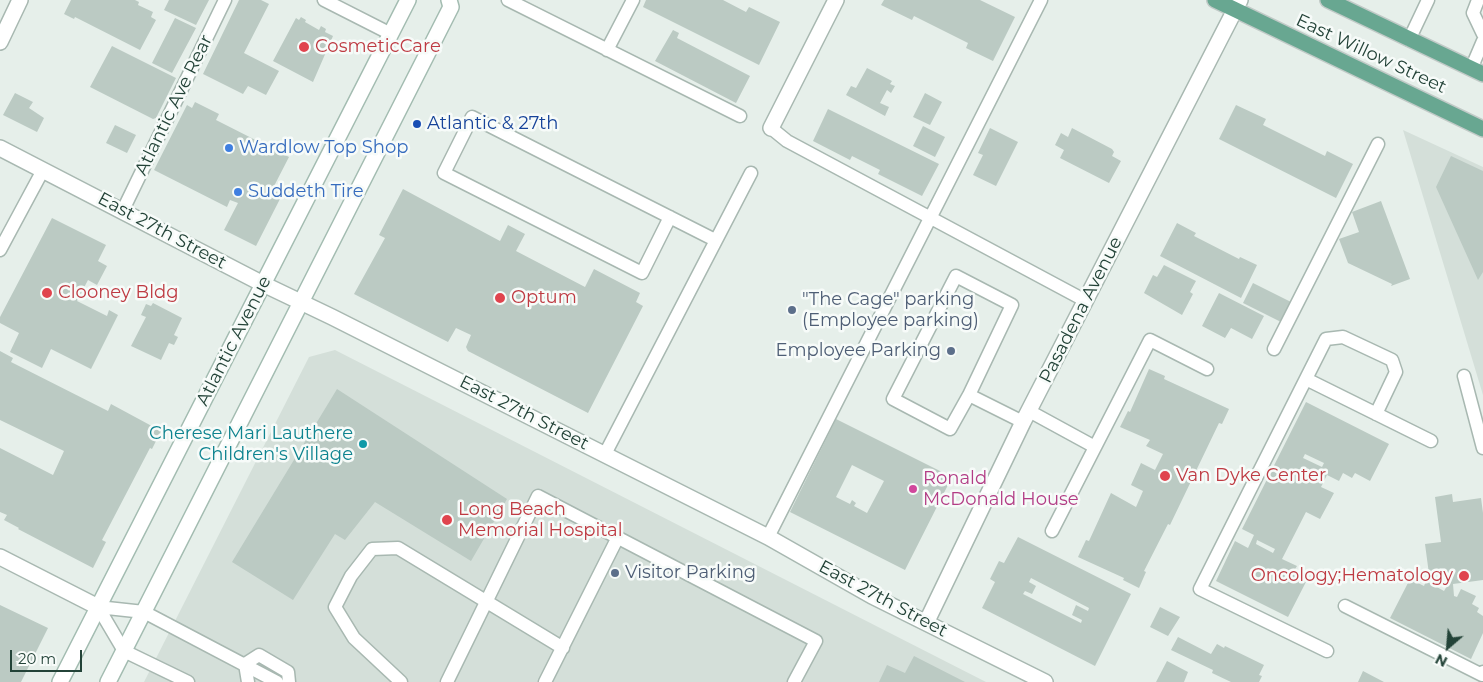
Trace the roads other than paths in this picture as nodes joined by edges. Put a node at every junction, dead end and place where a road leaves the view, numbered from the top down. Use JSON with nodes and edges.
{"nodes":[{"id":1,"x":20,"y":0,"type":"edge"},
{"id":2,"x":225,"y":0,"type":"edge"},
{"id":3,"x":324,"y":0,"type":"edge"},
{"id":4,"x":408,"y":0,"type":"edge"},
{"id":5,"x":449,"y":0,"type":"edge"},
{"id":6,"x":508,"y":0,"type":"edge"},
{"id":7,"x":633,"y":0,"type":"edge"},
{"id":8,"x":836,"y":0,"type":"edge"},
{"id":9,"x":1041,"y":0,"type":"edge"},
{"id":10,"x":1216,"y":0,"type":"edge"},
{"id":11,"x":1328,"y":0,"type":"edge"},
{"id":12,"x":1428,"y":0,"type":"edge"},
{"id":13,"x":1478,"y":0,"type":"edge"},
{"id":14,"x":1238,"y":5,"type":"edge"},
{"id":15,"x":391,"y":34,"type":"junction"},
{"id":16,"x":1483,"y":34,"type":"edge"},
{"id":17,"x":1410,"y":40,"type":"junction"},
{"id":18,"x":1483,"y":41,"type":"edge"},
{"id":19,"x":0,"y":42,"type":"edge"},
{"id":20,"x":607,"y":50,"type":"junction"},
{"id":21,"x":1477,"y":72,"type":"edge"},
{"id":22,"x":740,"y":116,"type":"dead end"},
{"id":23,"x":771,"y":128,"type":"joint"},
{"id":24,"x":1483,"y":128,"type":"edge"},
{"id":25,"x":1378,"y":144,"type":"dead end"},
{"id":26,"x":0,"y":148,"type":"edge"},
{"id":27,"x":43,"y":170,"type":"junction"},
{"id":28,"x":750,"y":172,"type":"dead end"},
{"id":29,"x":123,"y":210,"type":"junction"},
{"id":30,"x":670,"y":217,"type":"junction"},
{"id":31,"x":931,"y":219,"type":"junction"},
{"id":32,"x":715,"y":240,"type":"junction"},
{"id":33,"x":0,"y":250,"type":"edge"},
{"id":34,"x":263,"y":284,"type":"junction"},
{"id":35,"x":1086,"y":301,"type":"junction"},
{"id":36,"x":302,"y":302,"type":"junction"},
{"id":37,"x":1274,"y":349,"type":"dead end"},
{"id":38,"x":1207,"y":369,"type":"dead end"},
{"id":39,"x":1464,"y":376,"type":"dead end"},
{"id":40,"x":1306,"y":379,"type":"junction"},
{"id":41,"x":968,"y":395,"type":"junction"},
{"id":42,"x":1376,"y":414,"type":"junction"},
{"id":43,"x":1026,"y":417,"type":"junction"},
{"id":44,"x":1431,"y":441,"type":"dead end"},
{"id":45,"x":1095,"y":447,"type":"junction"},
{"id":46,"x":1483,"y":448,"type":"edge"},
{"id":47,"x":605,"y":454,"type":"junction"},
{"id":48,"x":1052,"y":531,"type":"dead end"},
{"id":49,"x":618,"y":537,"type":"junction"},
{"id":50,"x":768,"y":537,"type":"junction"},
{"id":51,"x":0,"y":557,"type":"edge"},
{"id":52,"x":486,"y":602,"type":"junction"},
{"id":53,"x":1345,"y":606,"type":"dead end"},
{"id":54,"x":98,"y":607,"type":"junction"},
{"id":55,"x":144,"y":612,"type":"junction"},
{"id":56,"x":927,"y":621,"type":"junction"},
{"id":57,"x":563,"y":648,"type":"junction"},
{"id":58,"x":124,"y":651,"type":"junction"},
{"id":59,"x":1327,"y":652,"type":"dead end"},
{"id":60,"x":245,"y":664,"type":"junction"},
{"id":61,"x":1483,"y":672,"type":"edge"},
{"id":62,"x":60,"y":682,"type":"edge"},
{"id":63,"x":108,"y":682,"type":"edge"},
{"id":64,"x":188,"y":682,"type":"edge"},
{"id":65,"x":248,"y":682,"type":"edge"},
{"id":66,"x":277,"y":682,"type":"edge"},
{"id":67,"x":289,"y":682,"type":"edge"},
{"id":68,"x":401,"y":682,"type":"edge"},
{"id":69,"x":448,"y":682,"type":"edge"},
{"id":70,"x":545,"y":682,"type":"edge"},
{"id":71,"x":794,"y":682,"type":"edge"},
{"id":72,"x":1045,"y":682,"type":"edge"}],
"edges":[{"from":1,"to":19,"type":"street"},
{"from":2,"to":29,"type":"lane","name":"Atlantic Ave Rear"},
{"from":3,"to":15,"type":"lane"},
{"from":4,"to":15,"type":"street","name":"Atlantic Avenue"},
{"from":5,"to":36,"type":"street"},
{"from":6,"to":20,"type":"lane"},
{"from":7,"to":20,"type":"lane"},
{"from":8,"to":23,"type":"street"},
{"from":9,"to":31,"type":"lane"},
{"from":10,"to":14,"type":"main road","name":"East Willow Street"},
{"from":11,"to":17,"type":"main road","name":"East Willow Street"},
{"from":12,"to":17,"type":"lane"},
{"from":13,"to":16,"type":"lane"},
{"from":14,"to":24,"type":"main road","name":"East Willow Street"},
{"from":14,"to":35,"type":"street","name":"Pasadena Avenue"},
{"from":15,"to":34,"type":"street","name":"Atlantic Avenue"},
{"from":17,"to":21,"type":"main road","name":"East Willow Street"},
{"from":18,"to":21,"type":"lane"},
{"from":20,"to":22,"type":"lane"},
{"from":23,"to":31,"type":"lane"},
{"from":25,"to":37,"type":"lane"},
{"from":26,"to":27,"type":"street","name":"East 27th Street"},
{"from":27,"to":29,"type":"street","name":"East 27th Street"},
{"from":27,"to":33,"type":"lane"},
{"from":28,"to":32,"type":"lane"},
{"from":29,"to":34,"type":"street","name":"East 27th Street"},
{"from":30,"to":30,"type":"lane"},
{"from":30,"to":32,"type":"lane"},
{"from":31,"to":35,"type":"lane"},
{"from":31,"to":50,"type":"lane"},
{"from":32,"to":47,"type":"lane"},
{"from":34,"to":36,"type":"street","name":"East 27th Street"},
{"from":34,"to":54,"type":"street","name":"Atlantic Avenue"},
{"from":35,"to":43,"type":"street","name":"Pasadena Avenue"},
{"from":36,"to":47,"type":"street","name":"East 27th Street"},
{"from":36,"to":55,"type":"street"},
{"from":38,"to":45,"type":"lane"},
{"from":39,"to":46,"type":"lane"},
{"from":40,"to":42,"type":"lane"},
{"from":40,"to":42,"type":"lane"},
{"from":40,"to":59,"type":"lane"},
{"from":41,"to":41,"type":"lane"},
{"from":41,"to":43,"type":"lane"},
{"from":42,"to":44,"type":"lane"},
{"from":43,"to":45,"type":"lane"},
{"from":43,"to":56,"type":"street","name":"Pasadena Avenue"},
{"from":45,"to":48,"type":"lane"},
{"from":47,"to":50,"type":"street","name":"East 27th Street"},
{"from":49,"to":52,"type":"lane"},
{"from":49,"to":57,"type":"lane"},
{"from":49,"to":71,"type":"lane"},
{"from":50,"to":56,"type":"street","name":"East 27th Street"},
{"from":51,"to":54,"type":"street"},
{"from":52,"to":57,"type":"lane"},
{"from":52,"to":68,"type":"lane"},
{"from":52,"to":69,"type":"lane"},
{"from":53,"to":61,"type":"lane"},
{"from":54,"to":55,"type":"lane"},
{"from":54,"to":58,"type":"lane"},
{"from":54,"to":62,"type":"street","name":"Atlantic Avenue"},
{"from":55,"to":58,"type":"street"},
{"from":55,"to":60,"type":"lane"},
{"from":56,"to":72,"type":"street","name":"East 27th Street"},
{"from":57,"to":70,"type":"lane"},
{"from":58,"to":63,"type":"street"},
{"from":58,"to":64,"type":"lane"},
{"from":60,"to":65,"type":"lane"},
{"from":60,"to":66,"type":"lane"},
{"from":60,"to":67,"type":"lane"}]}
